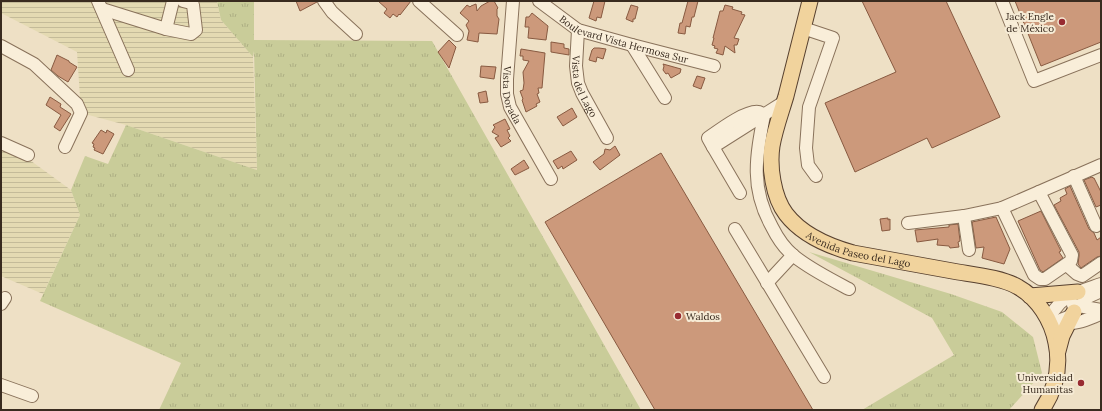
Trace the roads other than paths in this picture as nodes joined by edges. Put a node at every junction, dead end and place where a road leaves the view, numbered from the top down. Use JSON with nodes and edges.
{"nodes":[{"id":1,"x":173,"y":1,"type":"edge"},
{"id":2,"x":183,"y":1,"type":"edge"},
{"id":3,"x":324,"y":1,"type":"edge"},
{"id":4,"x":419,"y":1,"type":"edge"},
{"id":5,"x":513,"y":1,"type":"edge"},
{"id":6,"x":539,"y":1,"type":"edge"},
{"id":7,"x":810,"y":1,"type":"edge"},
{"id":8,"x":1002,"y":1,"type":"edge"},
{"id":9,"x":100,"y":5,"type":"edge"},
{"id":10,"x":803,"y":28,"type":"junction"},
{"id":11,"x":166,"y":29,"type":"junction"},
{"id":12,"x":578,"y":30,"type":"junction"},
{"id":13,"x":356,"y":34,"type":"dead end"},
{"id":14,"x":457,"y":35,"type":"dead end"},
{"id":15,"x":632,"y":45,"type":"junction"},
{"id":16,"x":1,"y":46,"type":"edge"},
{"id":17,"x":1101,"y":54,"type":"edge"},
{"id":18,"x":714,"y":66,"type":"dead end"},
{"id":19,"x":128,"y":70,"type":"dead end"},
{"id":20,"x":665,"y":98,"type":"dead end"},
{"id":21,"x":784,"y":102,"type":"junction"},
{"id":22,"x":764,"y":115,"type":"junction"},
{"id":23,"x":608,"y":138,"type":"dead end"},
{"id":24,"x":1,"y":143,"type":"edge"},
{"id":25,"x":65,"y":147,"type":"dead end"},
{"id":26,"x":28,"y":155,"type":"dead end"},
{"id":27,"x":1101,"y":165,"type":"edge"},
{"id":28,"x":816,"y":176,"type":"dead end"},
{"id":29,"x":1074,"y":176,"type":"junction"},
{"id":30,"x":551,"y":179,"type":"dead end"},
{"id":31,"x":1039,"y":192,"type":"junction"},
{"id":32,"x":740,"y":193,"type":"dead end"},
{"id":33,"x":1002,"y":208,"type":"junction"},
{"id":34,"x":964,"y":216,"type":"junction"},
{"id":35,"x":908,"y":222,"type":"dead end"},
{"id":36,"x":1096,"y":226,"type":"dead end"},
{"id":37,"x":734,"y":229,"type":"dead end"},
{"id":38,"x":969,"y":250,"type":"dead end"},
{"id":39,"x":793,"y":256,"type":"junction"},
{"id":40,"x":1101,"y":263,"type":"edge"},
{"id":41,"x":1069,"y":267,"type":"dead end"},
{"id":42,"x":767,"y":283,"type":"junction"},
{"id":43,"x":848,"y":289,"type":"dead end"},
{"id":44,"x":1099,"y":289,"type":"edge"},
{"id":45,"x":1037,"y":296,"type":"junction"},
{"id":46,"x":1061,"y":302,"type":"junction"},
{"id":47,"x":1100,"y":311,"type":"edge"},
{"id":48,"x":1067,"y":315,"type":"junction"},
{"id":49,"x":824,"y":377,"type":"dead end"},
{"id":50,"x":1,"y":385,"type":"edge"},
{"id":51,"x":32,"y":396,"type":"dead end"},
{"id":52,"x":1042,"y":410,"type":"edge"}],
"edges":[{"from":1,"to":11,"type":"street"},
{"from":2,"to":11,"type":"street"},
{"from":3,"to":13,"type":"street"},
{"from":4,"to":14,"type":"street"},
{"from":5,"to":30,"type":"street","name":"Vista Dorada"},
{"from":6,"to":12,"type":"street","name":"Boulevard Vista Hermosa Sur"},
{"from":7,"to":10,"type":"main road","name":"Avenida Paseo del Lago"},
{"from":8,"to":17,"type":"street"},
{"from":9,"to":11,"type":"street"},
{"from":9,"to":19,"type":"street"},
{"from":10,"to":21,"type":"main road","name":"Avenida Paseo del Lago"},
{"from":10,"to":28,"type":"street"},
{"from":12,"to":15,"type":"street","name":"Boulevard Vista Hermosa Sur"},
{"from":12,"to":23,"type":"street","name":"Vista del Lago"},
{"from":15,"to":18,"type":"street","name":"Boulevard Vista Hermosa Sur"},
{"from":15,"to":20,"type":"street"},
{"from":16,"to":25,"type":"street"},
{"from":21,"to":22,"type":"street"},
{"from":21,"to":45,"type":"main road","name":"Avenida Paseo del Lago"},
{"from":22,"to":32,"type":"street"},
{"from":22,"to":39,"type":"street"},
{"from":24,"to":26,"type":"street"},
{"from":27,"to":29,"type":"street"},
{"from":29,"to":31,"type":"street"},
{"from":29,"to":36,"type":"street"},
{"from":31,"to":33,"type":"street"},
{"from":31,"to":33,"type":"street"},
{"from":33,"to":34,"type":"street"},
{"from":34,"to":35,"type":"street"},
{"from":34,"to":38,"type":"street"},
{"from":37,"to":42,"type":"street"},
{"from":39,"to":42,"type":"street"},
{"from":39,"to":43,"type":"street"},
{"from":40,"to":41,"type":"street"},
{"from":42,"to":49,"type":"street"},
{"from":44,"to":47,"type":"street"},
{"from":44,"to":48,"type":"street"},
{"from":45,"to":46,"type":"street"},
{"from":45,"to":48,"type":"main road","name":"Avenida Paseo del Lago"},
{"from":45,"to":48,"type":"main road"},
{"from":46,"to":48,"type":"street"},
{"from":46,"to":48,"type":"street"},
{"from":47,"to":48,"type":"street"},
{"from":47,"to":48,"type":"street"},
{"from":48,"to":52,"type":"main road"},
{"from":50,"to":51,"type":"street"}]}
